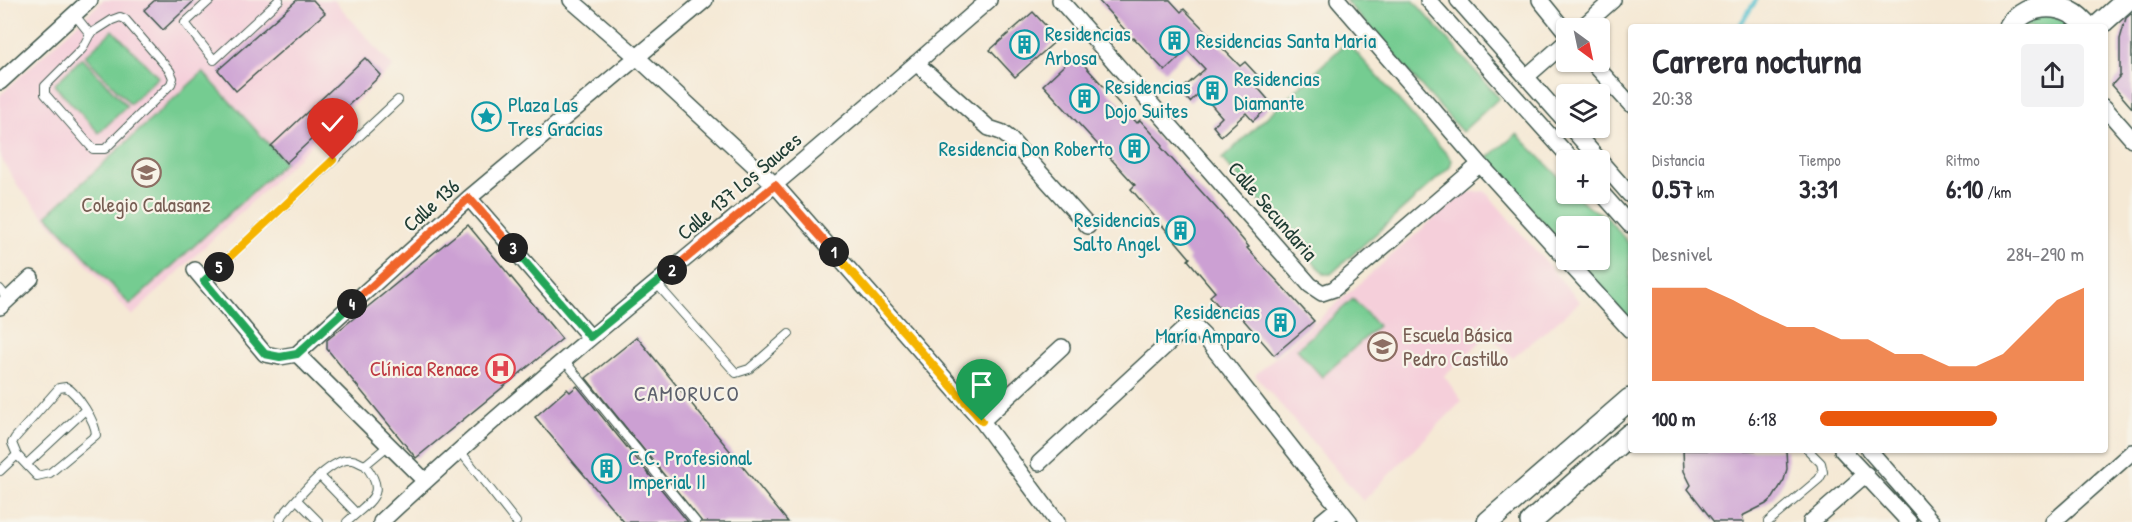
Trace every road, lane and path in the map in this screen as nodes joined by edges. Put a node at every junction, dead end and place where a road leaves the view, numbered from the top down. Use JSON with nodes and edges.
{"nodes":[{"id":1,"x":90,"y":0,"type":"edge"},
{"id":2,"x":210,"y":0,"type":"edge"},
{"id":3,"x":279,"y":0,"type":"edge"},
{"id":4,"x":571,"y":0,"type":"edge"},
{"id":5,"x":705,"y":0,"type":"edge"},
{"id":6,"x":989,"y":0,"type":"edge"},
{"id":7,"x":1060,"y":0,"type":"edge"},
{"id":8,"x":1338,"y":0,"type":"edge"},
{"id":9,"x":1428,"y":0,"type":"edge"},
{"id":10,"x":1458,"y":0,"type":"edge"},
{"id":11,"x":1540,"y":0,"type":"edge"},
{"id":12,"x":1613,"y":0,"type":"edge"},
{"id":13,"x":2127,"y":0,"type":"edge"},
{"id":14,"x":2065,"y":2,"type":"edge"},
{"id":15,"x":74,"y":14,"type":"junction"},
{"id":16,"x":1592,"y":18,"type":"edge"},
{"id":17,"x":1556,"y":20,"type":"edge"},
{"id":18,"x":2012,"y":24,"type":"edge"},
{"id":19,"x":2084,"y":24,"type":"edge"},
{"id":20,"x":2100,"y":24,"type":"edge"},
{"id":21,"x":90,"y":34,"type":"junction"},
{"id":22,"x":1556,"y":51,"type":"edge"},
{"id":23,"x":638,"y":58,"type":"junction"},
{"id":24,"x":916,"y":63,"type":"junction"},
{"id":25,"x":1601,"y":72,"type":"edge"},
{"id":26,"x":1526,"y":77,"type":"junction"},
{"id":27,"x":0,"y":82,"type":"edge"},
{"id":28,"x":398,"y":100,"type":"dead end"},
{"id":29,"x":1628,"y":102,"type":"edge"},
{"id":30,"x":1556,"y":111,"type":"edge"},
{"id":31,"x":2108,"y":112,"type":"edge"},
{"id":32,"x":1579,"y":138,"type":"edge"},
{"id":33,"x":2132,"y":139,"type":"edge"},
{"id":34,"x":1563,"y":150,"type":"edge"},
{"id":35,"x":1480,"y":164,"type":"junction"},
{"id":36,"x":775,"y":185,"type":"junction"},
{"id":37,"x":1628,"y":193,"type":"edge"},
{"id":38,"x":469,"y":198,"type":"junction"},
{"id":39,"x":1610,"y":202,"type":"edge"},
{"id":40,"x":1628,"y":223,"type":"edge"},
{"id":41,"x":1088,"y":226,"type":"dead end"},
{"id":42,"x":1556,"y":248,"type":"edge"},
{"id":43,"x":1576,"y":270,"type":"edge"},
{"id":44,"x":199,"y":276,"type":"joint"},
{"id":45,"x":31,"y":278,"type":"dead end"},
{"id":46,"x":656,"y":283,"type":"junction"},
{"id":47,"x":3,"y":298,"type":"edge"},
{"id":48,"x":1628,"y":328,"type":"edge"},
{"id":49,"x":789,"y":334,"type":"dead end"},
{"id":50,"x":590,"y":337,"type":"junction"},
{"id":51,"x":1062,"y":347,"type":"dead end"},
{"id":52,"x":297,"y":354,"type":"junction"},
{"id":53,"x":564,"y":360,"type":"junction"},
{"id":54,"x":1628,"y":401,"type":"edge"},
{"id":55,"x":85,"y":410,"type":"junction"},
{"id":56,"x":982,"y":421,"type":"junction"},
{"id":57,"x":1628,"y":436,"type":"edge"},
{"id":58,"x":390,"y":444,"type":"junction"},
{"id":59,"x":460,"y":451,"type":"junction"},
{"id":60,"x":2132,"y":452,"type":"edge"},
{"id":61,"x":1811,"y":453,"type":"edge"},
{"id":62,"x":1845,"y":453,"type":"edge"},
{"id":63,"x":17,"y":455,"type":"junction"},
{"id":64,"x":1874,"y":455,"type":"edge"},
{"id":65,"x":1039,"y":462,"type":"dead end"},
{"id":66,"x":27,"y":464,"type":"junction"},
{"id":67,"x":365,"y":465,"type":"junction"},
{"id":68,"x":0,"y":471,"type":"edge"},
{"id":69,"x":1866,"y":474,"type":"junction"},
{"id":70,"x":320,"y":476,"type":"junction"},
{"id":71,"x":425,"y":481,"type":"junction"},
{"id":72,"x":297,"y":500,"type":"junction"},
{"id":73,"x":1338,"y":508,"type":"junction"},
{"id":74,"x":356,"y":513,"type":"junction"},
{"id":75,"x":279,"y":522,"type":"edge"},
{"id":76,"x":320,"y":522,"type":"edge"},
{"id":77,"x":347,"y":522,"type":"edge"},
{"id":78,"x":381,"y":522,"type":"edge"},
{"id":79,"x":516,"y":522,"type":"edge"},
{"id":80,"x":696,"y":522,"type":"edge"},
{"id":81,"x":1057,"y":522,"type":"edge"},
{"id":82,"x":1321,"y":522,"type":"edge"},
{"id":83,"x":1350,"y":522,"type":"edge"},
{"id":84,"x":1488,"y":522,"type":"edge"},
{"id":85,"x":1531,"y":522,"type":"edge"},
{"id":86,"x":1768,"y":522,"type":"edge"},
{"id":87,"x":1811,"y":522,"type":"edge"},
{"id":88,"x":1909,"y":522,"type":"edge"},
{"id":89,"x":1932,"y":522,"type":"edge"},
{"id":90,"x":2053,"y":522,"type":"edge"}],
"edges":[{"from":1,"to":15,"type":"street"},
{"from":2,"to":3,"type":"lane"},
{"from":4,"to":23,"type":"street"},
{"from":5,"to":23,"type":"street","name":"Calle 136"},
{"from":6,"to":24,"type":"street","name":"Calle 137 Los Sauces"},
{"from":7,"to":35,"type":"street","name":"Calle Secundaria"},
{"from":8,"to":35,"type":"street"},
{"from":9,"to":34,"type":"street"},
{"from":10,"to":26,"type":"street"},
{"from":11,"to":17,"type":"street"},
{"from":12,"to":16,"type":"street"},
{"from":13,"to":20,"type":"street"},
{"from":14,"to":18,"type":"street"},
{"from":14,"to":19,"type":"street"},
{"from":15,"to":21,"type":"lane"},
{"from":15,"to":27,"type":"street"},
{"from":21,"to":21,"type":"lane"},
{"from":22,"to":26,"type":"street"},
{"from":23,"to":36,"type":"street"},
{"from":23,"to":38,"type":"street","name":"Calle 136"},
{"from":24,"to":36,"type":"street","name":"Calle 137 Los Sauces"},
{"from":24,"to":41,"type":"street"},
{"from":25,"to":29,"type":"street"},
{"from":26,"to":30,"type":"street"},
{"from":28,"to":44,"type":"lane"},
{"from":31,"to":33,"type":"street"},
{"from":32,"to":37,"type":"street"},
{"from":35,"to":42,"type":"street"},
{"from":36,"to":46,"type":"street","name":"Calle 137 Los Sauces"},
{"from":36,"to":56,"type":"street"},
{"from":38,"to":50,"type":"street"},
{"from":38,"to":52,"type":"street","name":"Calle 136"},
{"from":39,"to":40,"type":"street"},
{"from":43,"to":48,"type":"street"},
{"from":44,"to":52,"type":"street"},
{"from":45,"to":47,"type":"street"},
{"from":46,"to":49,"type":"lane"},
{"from":46,"to":50,"type":"street","name":"Calle 137 Los Sauces"},
{"from":50,"to":53,"type":"street","name":"Calle 137 Los Sauces"},
{"from":51,"to":56,"type":"street"},
{"from":52,"to":58,"type":"street"},
{"from":53,"to":59,"type":"street","name":"Calle 137 Los Sauces"},
{"from":53,"to":80,"type":"lane"},
{"from":54,"to":84,"type":"street"},
{"from":55,"to":63,"type":"lane"},
{"from":55,"to":66,"type":"lane"},
{"from":55,"to":66,"type":"lane"},
{"from":56,"to":81,"type":"street"},
{"from":57,"to":85,"type":"street"},
{"from":58,"to":67,"type":"lane"},
{"from":58,"to":71,"type":"street"},
{"from":59,"to":71,"type":"street","name":"Calle 137 Los Sauces"},
{"from":59,"to":79,"type":"lane"},
{"from":60,"to":90,"type":"street"},
{"from":61,"to":86,"type":"lane"},
{"from":62,"to":69,"type":"street"},
{"from":63,"to":66,"type":"lane"},
{"from":63,"to":68,"type":"lane"},
{"from":64,"to":89,"type":"street"},
{"from":65,"to":73,"type":"street"},
{"from":67,"to":70,"type":"lane"},
{"from":67,"to":74,"type":"lane"},
{"from":69,"to":87,"type":"street"},
{"from":69,"to":88,"type":"street"},
{"from":70,"to":72,"type":"lane"},
{"from":70,"to":74,"type":"lane"},
{"from":71,"to":78,"type":"street","name":"Calle 137 Los Sauces"},
{"from":72,"to":75,"type":"lane"},
{"from":72,"to":76,"type":"lane"},
{"from":73,"to":82,"type":"street"},
{"from":73,"to":83,"type":"street"},
{"from":74,"to":77,"type":"lane"}]}
